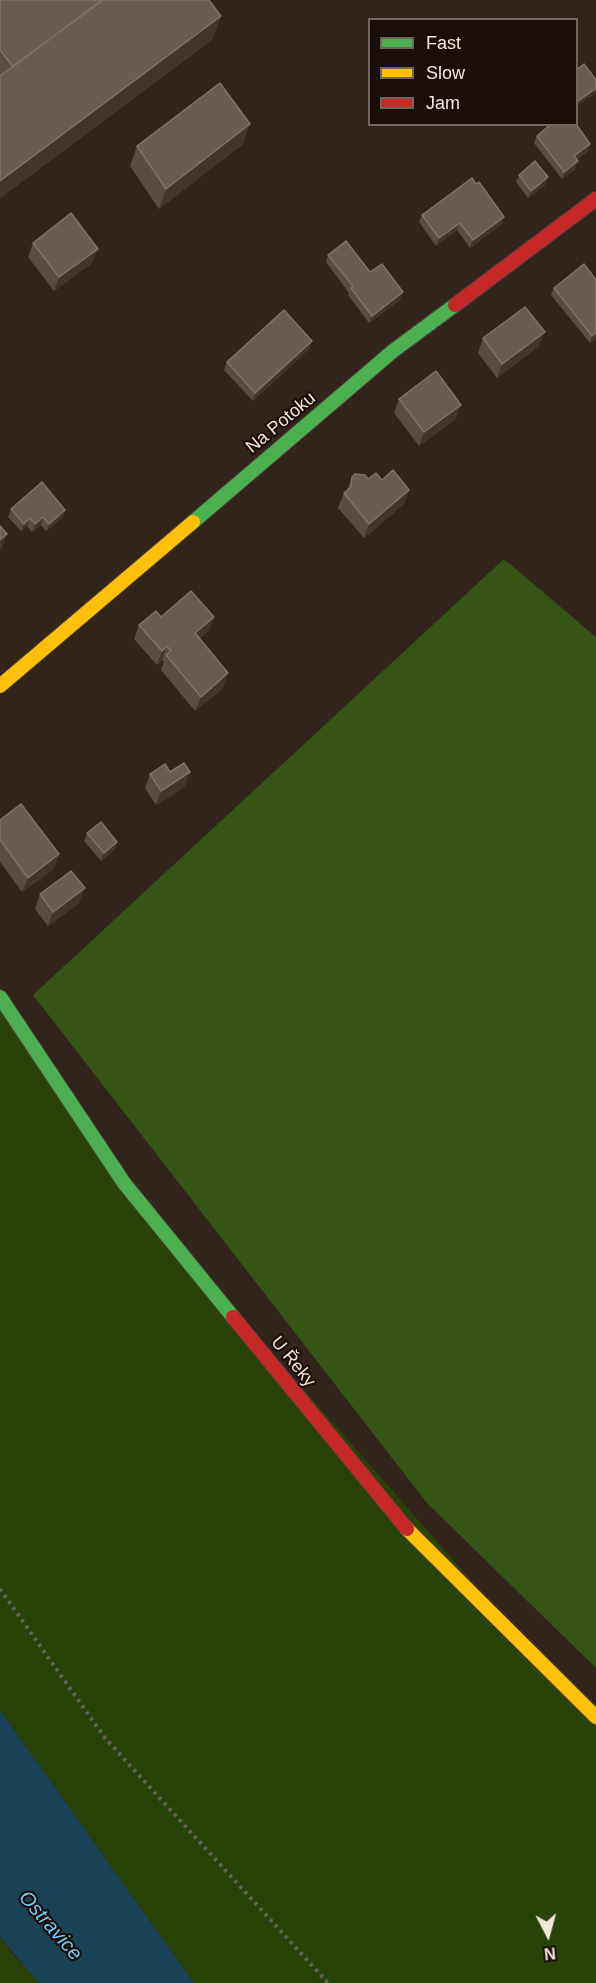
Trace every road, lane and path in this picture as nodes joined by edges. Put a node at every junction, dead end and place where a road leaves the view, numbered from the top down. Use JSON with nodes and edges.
{"nodes":[{"id":1,"x":596,"y":199,"type":"edge"},
{"id":2,"x":0,"y":686,"type":"edge"},
{"id":3,"x":0,"y":997,"type":"edge"},
{"id":4,"x":0,"y":1589,"type":"edge"},
{"id":5,"x":596,"y":1717,"type":"edge"},
{"id":6,"x":328,"y":1983,"type":"edge"}],
"edges":[{"from":1,"to":2,"type":"street","name":"Na Potoku"},
{"from":3,"to":5,"type":"street","name":"U Řeky"},
{"from":4,"to":6,"type":"path"}]}
